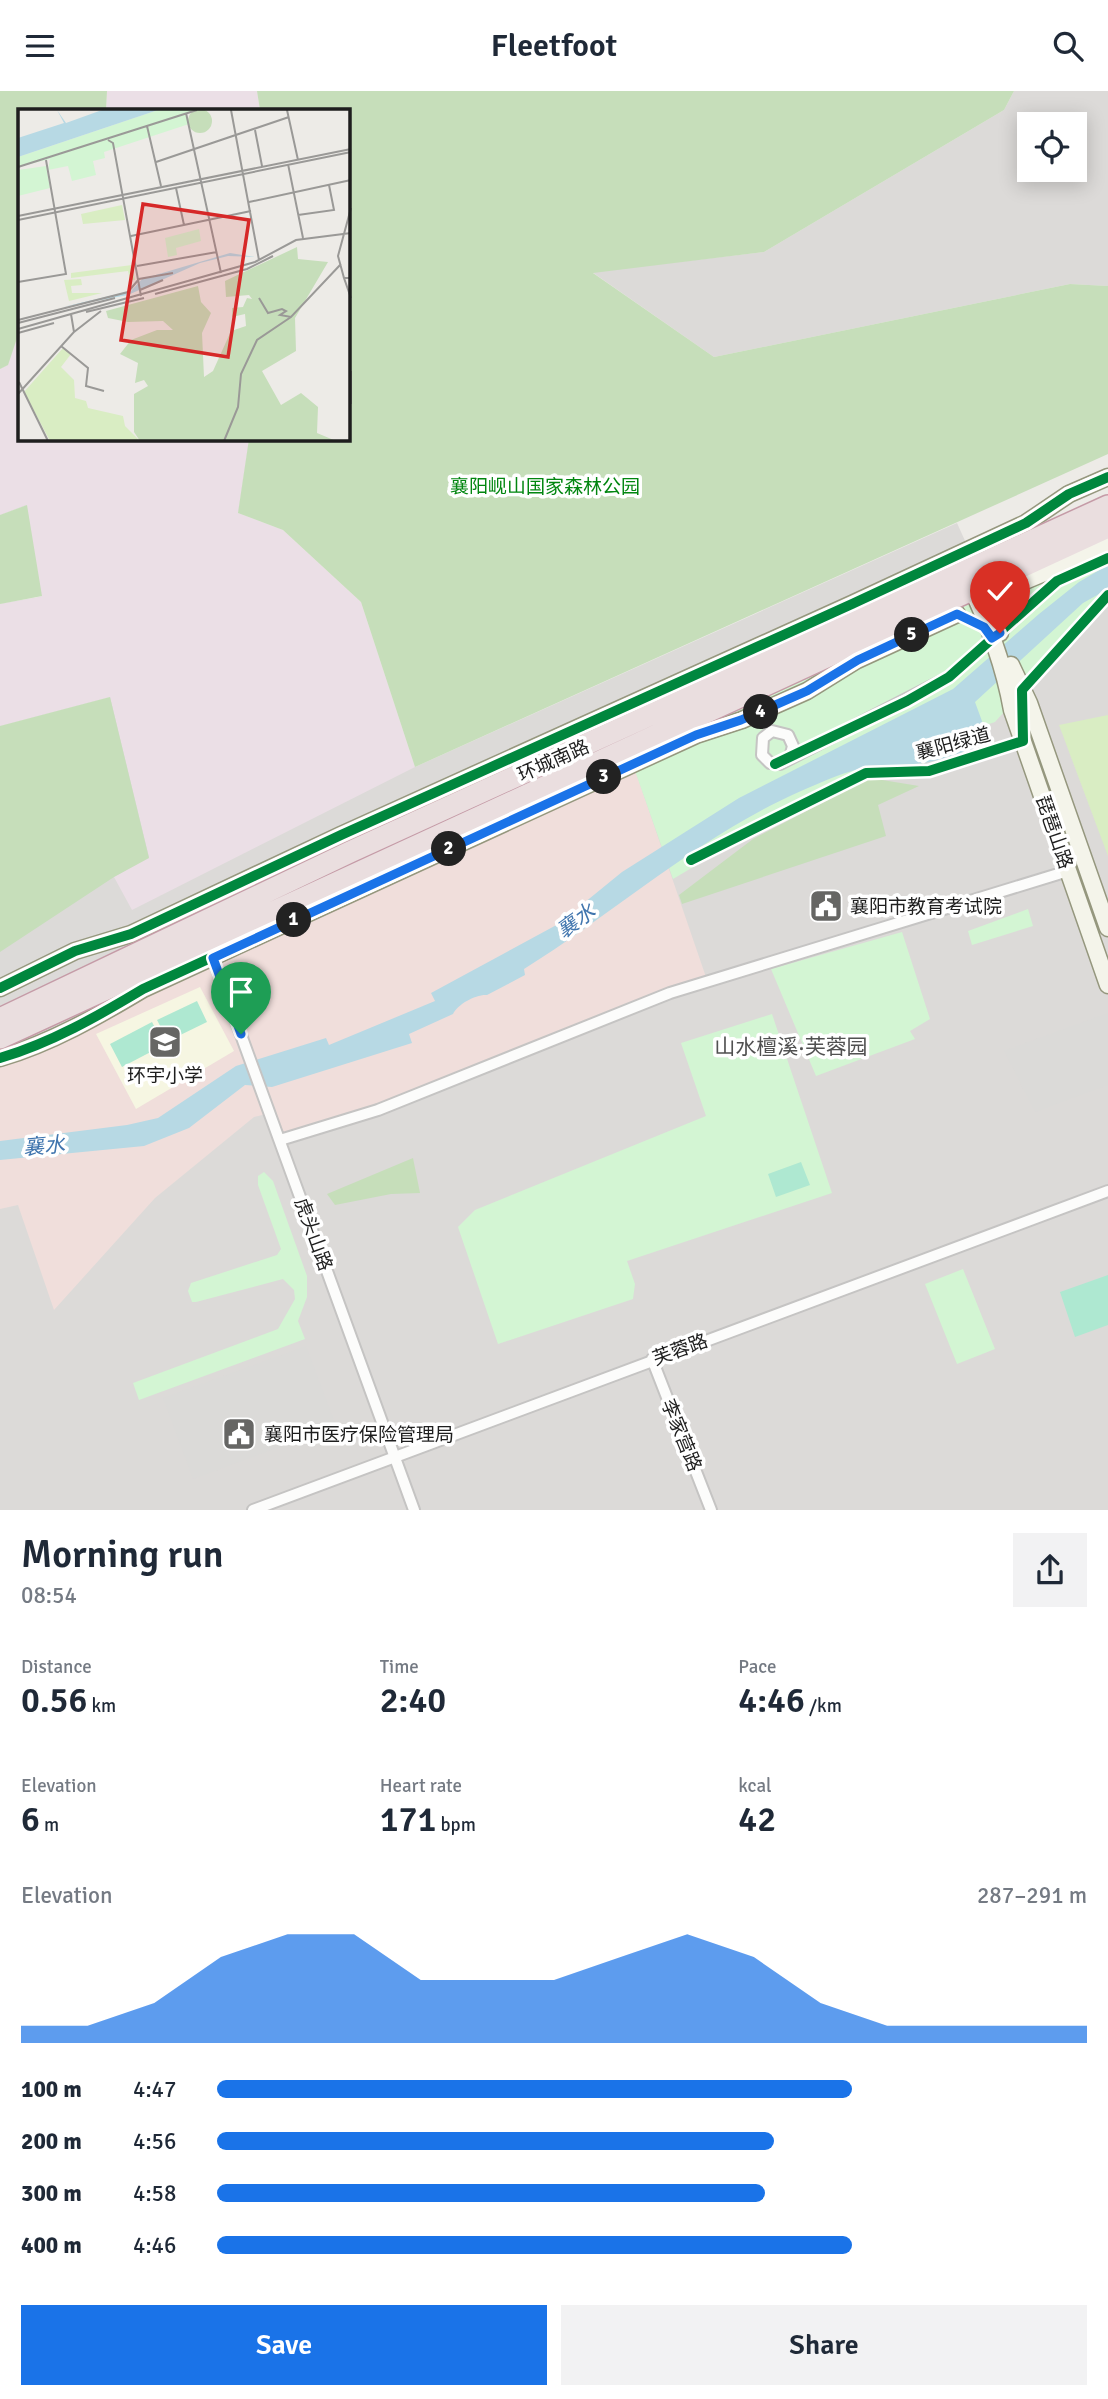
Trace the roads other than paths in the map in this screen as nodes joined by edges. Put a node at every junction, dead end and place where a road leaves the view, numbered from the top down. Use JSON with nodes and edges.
{"nodes":[{"id":1,"x":1108,"y":477,"type":"edge"},
{"id":2,"x":1108,"y":506,"type":"edge"},
{"id":3,"x":1108,"y":527,"type":"edge"},
{"id":4,"x":1108,"y":547,"type":"edge"},
{"id":5,"x":1108,"y":558,"type":"edge"},
{"id":6,"x":1019,"y":569,"type":"junction"},
{"id":7,"x":970,"y":571,"type":"junction"},
{"id":8,"x":1006,"y":589,"type":"junction"},
{"id":9,"x":1108,"y":595,"type":"edge"},
{"id":10,"x":937,"y":607,"type":"junction"},
{"id":11,"x":957,"y":614,"type":"junction"},
{"id":12,"x":996,"y":635,"type":"junction"},
{"id":13,"x":1010,"y":676,"type":"junction"},
{"id":14,"x":1022,"y":691,"type":"junction"},
{"id":15,"x":1023,"y":741,"type":"junction"},
{"id":16,"x":790,"y":757,"type":"dead end"},
{"id":17,"x":691,"y":860,"type":"dead end"},
{"id":18,"x":1068,"y":871,"type":"junction"},
{"id":19,"x":1108,"y":928,"type":"edge"},
{"id":20,"x":203,"y":932,"type":"junction"},
{"id":21,"x":1108,"y":985,"type":"edge"},
{"id":22,"x":0,"y":988,"type":"edge"},
{"id":23,"x":0,"y":1019,"type":"edge"},
{"id":24,"x":0,"y":1038,"type":"edge"},
{"id":25,"x":0,"y":1058,"type":"edge"},
{"id":26,"x":280,"y":1140,"type":"junction"},
{"id":27,"x":1108,"y":1191,"type":"edge"},
{"id":28,"x":652,"y":1360,"type":"junction"},
{"id":29,"x":394,"y":1455,"type":"junction"},
{"id":30,"x":253,"y":1510,"type":"edge"},
{"id":31,"x":414,"y":1510,"type":"edge"},
{"id":32,"x":711,"y":1510,"type":"edge"}],
"edges":[{"from":1,"to":7,"type":"street"},
{"from":2,"to":7,"type":"highway","name":"环城南路"},
{"from":3,"to":6,"type":"highway","name":"环城南路"},
{"from":4,"to":8,"type":"street"},
{"from":5,"to":12,"type":"street"},
{"from":6,"to":7,"type":"highway","name":"环城南路"},
{"from":6,"to":8,"type":"street"},
{"from":7,"to":10,"type":"highway","name":"环城南路"},
{"from":7,"to":12,"type":"street"},
{"from":7,"to":20,"type":"highway","name":"环城南路"},
{"from":8,"to":12,"type":"street"},
{"from":9,"to":14,"type":"street"},
{"from":10,"to":11,"type":"street"},
{"from":10,"to":20,"type":"highway","name":"环城南路"},
{"from":11,"to":12,"type":"street"},
{"from":11,"to":20,"type":"street"},
{"from":12,"to":13,"type":"street"},
{"from":12,"to":16,"type":"street"},
{"from":13,"to":14,"type":"street","name":"琵琶山路"},
{"from":13,"to":15,"type":"street","name":"琵琶山路"},
{"from":14,"to":15,"type":"street"},
{"from":14,"to":19,"type":"street","name":"琵琶山路"},
{"from":15,"to":17,"type":"street","name":"襄阳绿道"},
{"from":15,"to":18,"type":"street","name":"琵琶山路"},
{"from":18,"to":21,"type":"street","name":"琵琶山路"},
{"from":18,"to":26,"type":"street"},
{"from":20,"to":22,"type":"street"},
{"from":20,"to":23,"type":"highway","name":"环城南路"},
{"from":20,"to":24,"type":"highway","name":"环城南路"},
{"from":20,"to":25,"type":"street"},
{"from":20,"to":26,"type":"street","name":"虎头山路"},
{"from":26,"to":29,"type":"street","name":"虎头山路"},
{"from":27,"to":28,"type":"street","name":"芙蓉路"},
{"from":28,"to":29,"type":"street","name":"芙蓉路"},
{"from":28,"to":32,"type":"street","name":"李家营路"},
{"from":29,"to":30,"type":"street","name":"芙蓉路"},
{"from":29,"to":31,"type":"street","name":"虎头山路"}]}
